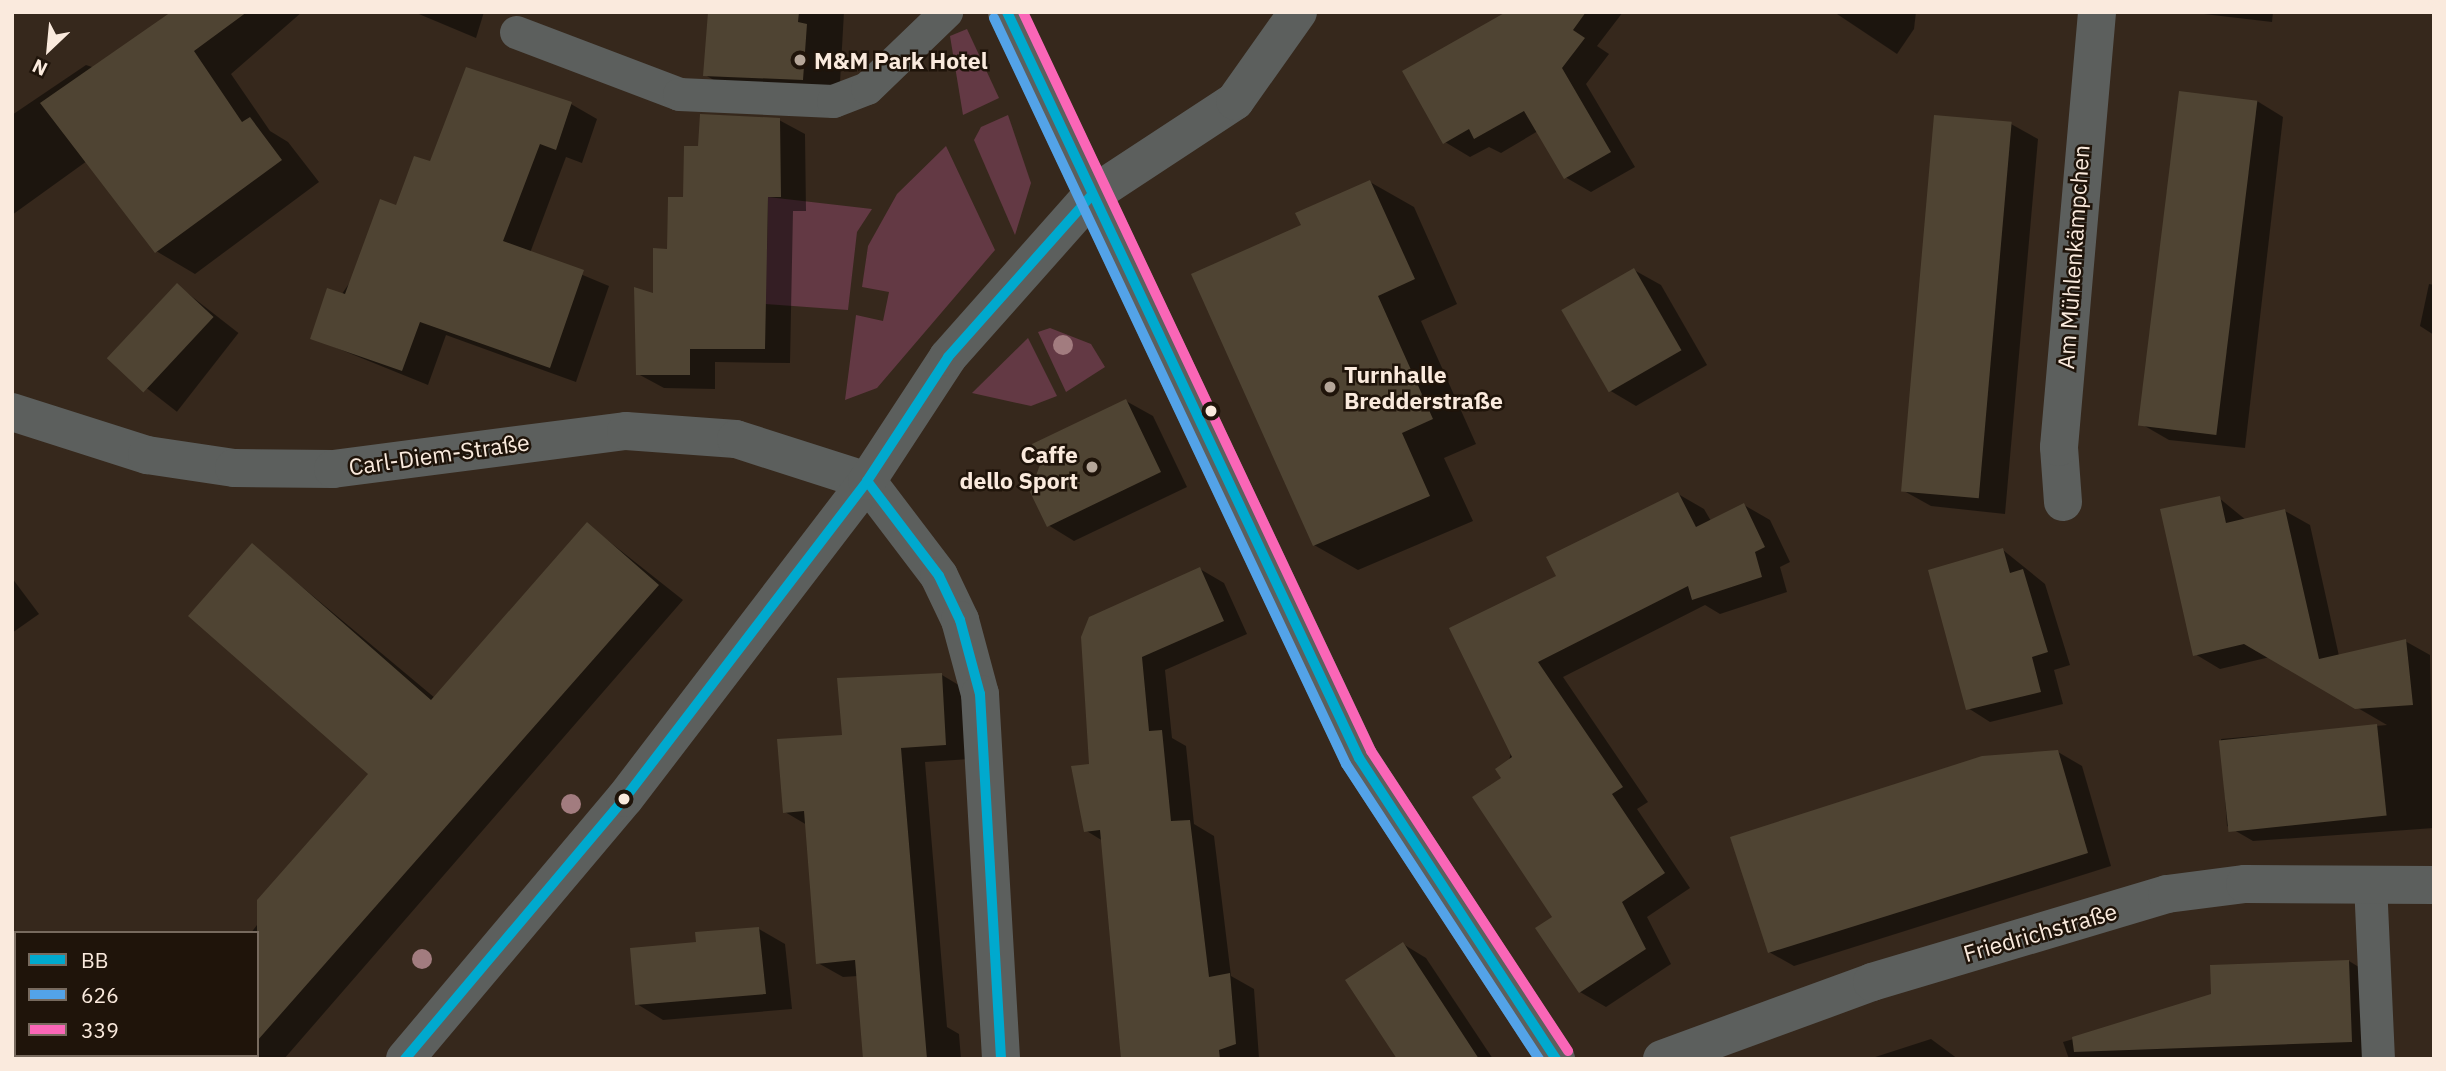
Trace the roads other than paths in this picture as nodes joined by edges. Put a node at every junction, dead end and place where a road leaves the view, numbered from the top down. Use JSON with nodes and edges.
{"nodes":[{"id":1,"x":946,"y":12,"type":"edge"},
{"id":2,"x":1007,"y":12,"type":"edge"},
{"id":3,"x":1298,"y":12,"type":"edge"},
{"id":4,"x":2097,"y":12,"type":"edge"},
{"id":5,"x":516,"y":32,"type":"dead end"},
{"id":6,"x":1092,"y":195,"type":"junction"},
{"id":7,"x":12,"y":412,"type":"edge"},
{"id":8,"x":867,"y":481,"type":"junction"},
{"id":9,"x":2063,"y":502,"type":"dead end"},
{"id":10,"x":2370,"y":883,"type":"junction"},
{"id":11,"x":2434,"y":885,"type":"edge"},
{"id":12,"x":405,"y":1059,"type":"edge"},
{"id":13,"x":1001,"y":1059,"type":"edge"},
{"id":14,"x":1556,"y":1059,"type":"edge"},
{"id":15,"x":1662,"y":1059,"type":"edge"},
{"id":16,"x":2378,"y":1059,"type":"edge"}],
"edges":[{"from":1,"to":5,"type":"lane"},
{"from":2,"to":6,"type":"street"},
{"from":3,"to":6,"type":"street"},
{"from":4,"to":9,"type":"street","name":"Am Mühlenkämpchen"},
{"from":6,"to":8,"type":"street"},
{"from":6,"to":14,"type":"street"},
{"from":7,"to":8,"type":"street","name":"Carl-Diem-Straße"},
{"from":8,"to":12,"type":"street"},
{"from":8,"to":13,"type":"street"},
{"from":10,"to":11,"type":"street","name":"Friedrichstraße"},
{"from":10,"to":15,"type":"street","name":"Friedrichstraße"},
{"from":10,"to":16,"type":"lane"}]}
